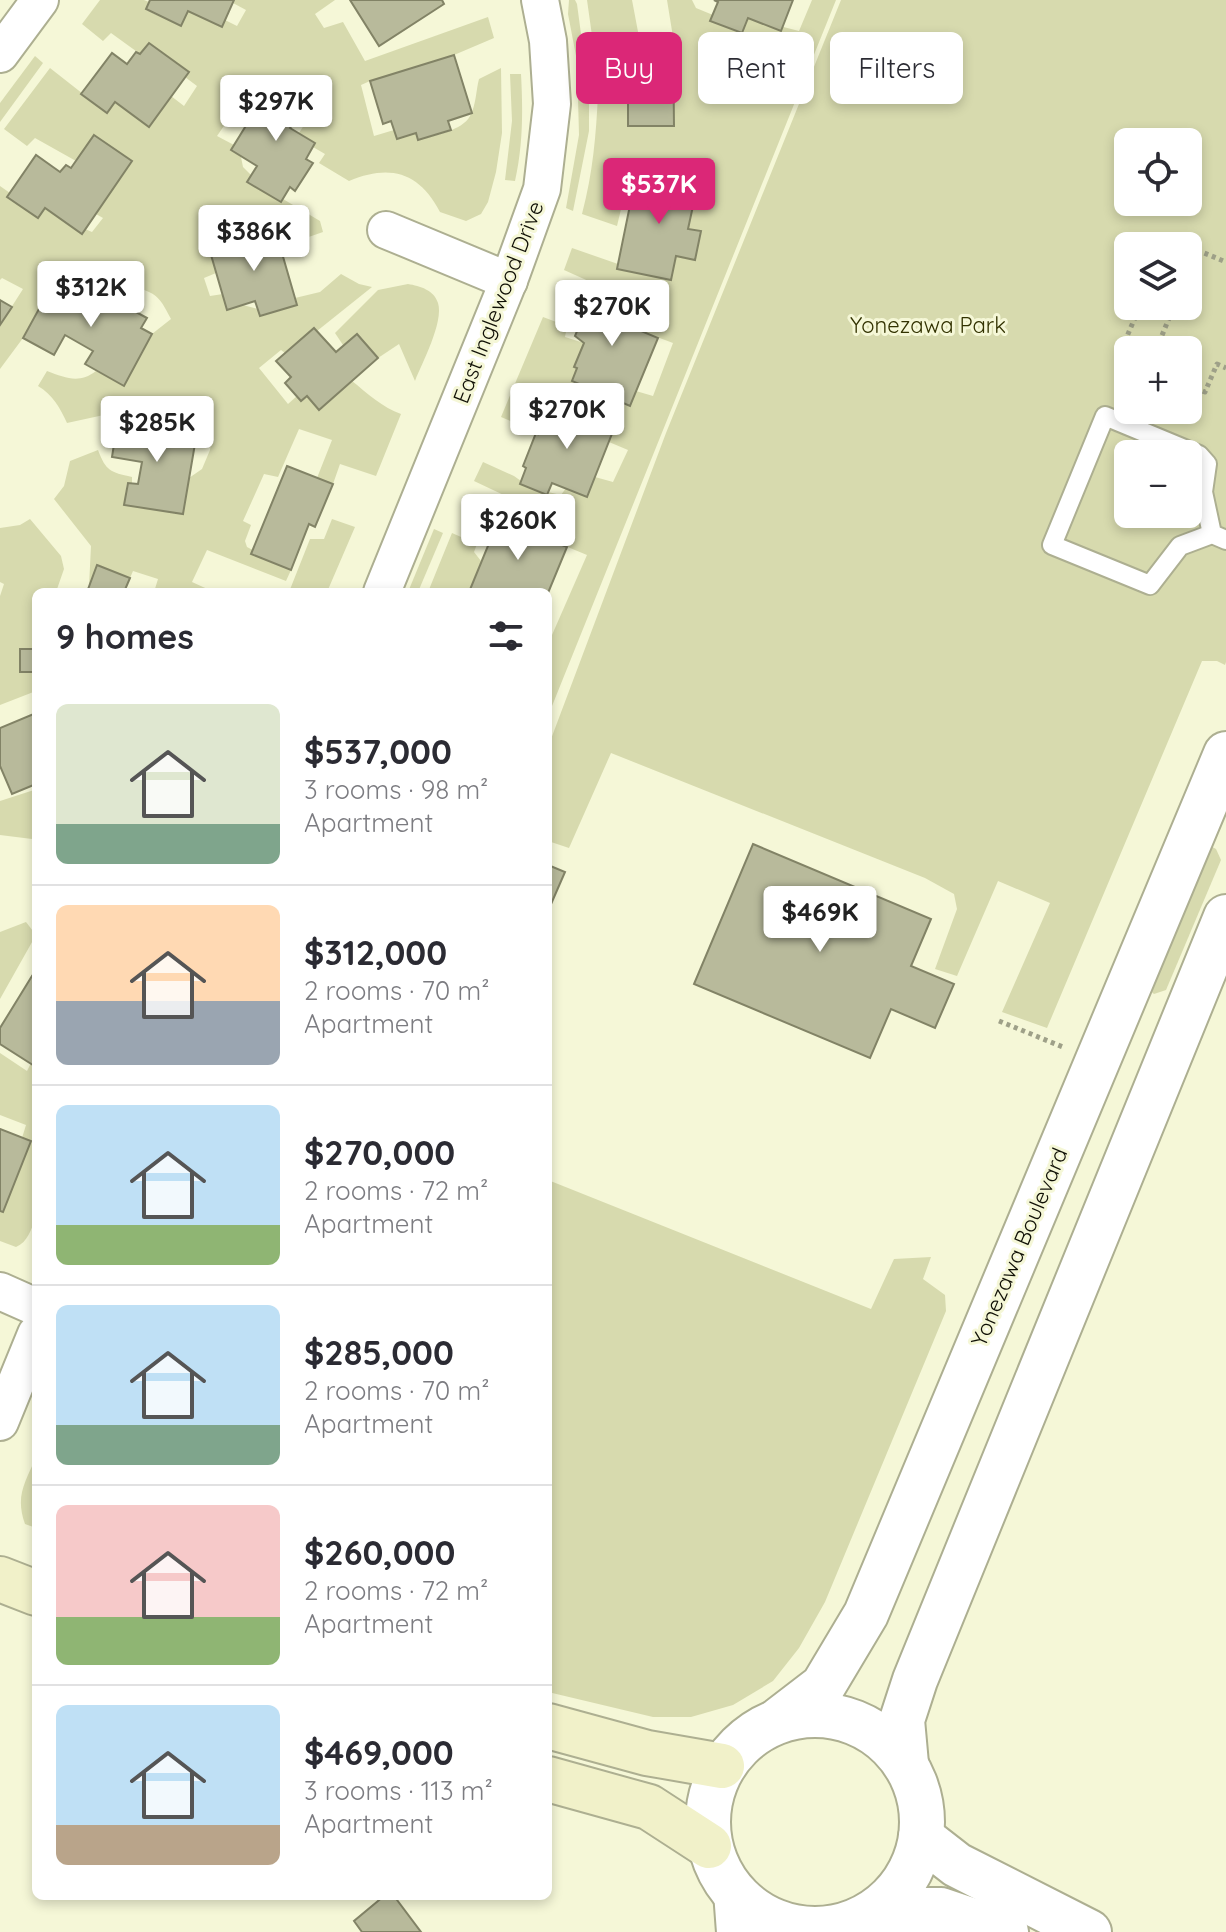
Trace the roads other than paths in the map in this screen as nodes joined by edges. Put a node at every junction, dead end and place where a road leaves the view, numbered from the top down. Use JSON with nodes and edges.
{"nodes":[{"id":1,"x":40,"y":0,"type":"edge"},
{"id":2,"x":540,"y":0,"type":"edge"},
{"id":3,"x":0,"y":54,"type":"edge"},
{"id":4,"x":386,"y":230,"type":"dead end"},
{"id":5,"x":509,"y":281,"type":"junction"},
{"id":6,"x":1219,"y":537,"type":"edge"},
{"id":7,"x":384,"y":588,"type":"edge"},
{"id":8,"x":1226,"y":754,"type":"edge"},
{"id":9,"x":1226,"y":917,"type":"edge"},
{"id":10,"x":0,"y":1291,"type":"edge"},
{"id":11,"x":32,"y":1305,"type":"edge"},
{"id":12,"x":32,"y":1344,"type":"edge"},
{"id":13,"x":0,"y":1422,"type":"edge"},
{"id":14,"x":0,"y":1579,"type":"edge"},
{"id":15,"x":32,"y":1591,"type":"edge"},
{"id":16,"x":780,"y":1719,"type":"junction"},
{"id":17,"x":552,"y":1727,"type":"edge"},
{"id":18,"x":906,"y":1764,"type":"junction"},
{"id":19,"x":722,"y":1766,"type":"junction"},
{"id":20,"x":552,"y":1780,"type":"edge"},
{"id":21,"x":921,"y":1837,"type":"junction"},
{"id":22,"x":709,"y":1846,"type":"junction"},
{"id":23,"x":882,"y":1910,"type":"junction"},
{"id":24,"x":733,"y":1912,"type":"edge"},
{"id":25,"x":800,"y":1931,"type":"edge"},
{"id":26,"x":1006,"y":1932,"type":"edge"},
{"id":27,"x":1089,"y":1932,"type":"edge"}],
"edges":[{"from":1,"to":3,"type":"street"},
{"from":2,"to":5,"type":"street","name":"East Inglewood Drive"},
{"from":4,"to":5,"type":"street"},
{"from":5,"to":7,"type":"street","name":"East Inglewood Drive"},
{"from":6,"to":6,"type":"lane"},
{"from":8,"to":16,"type":"street","name":"Yonezawa Boulevard"},
{"from":9,"to":18,"type":"street"},
{"from":10,"to":11,"type":"street"},
{"from":12,"to":13,"type":"street"},
{"from":14,"to":15,"type":"main road"},
{"from":16,"to":18,"type":"street"},
{"from":16,"to":19,"type":"street"},
{"from":17,"to":19,"type":"main road"},
{"from":18,"to":21,"type":"street"},
{"from":19,"to":22,"type":"street"},
{"from":20,"to":22,"type":"main road"},
{"from":21,"to":23,"type":"street"},
{"from":21,"to":27,"type":"street"},
{"from":22,"to":24,"type":"street"},
{"from":23,"to":25,"type":"street"},
{"from":23,"to":26,"type":"street"},
{"from":24,"to":25,"type":"street"}]}
